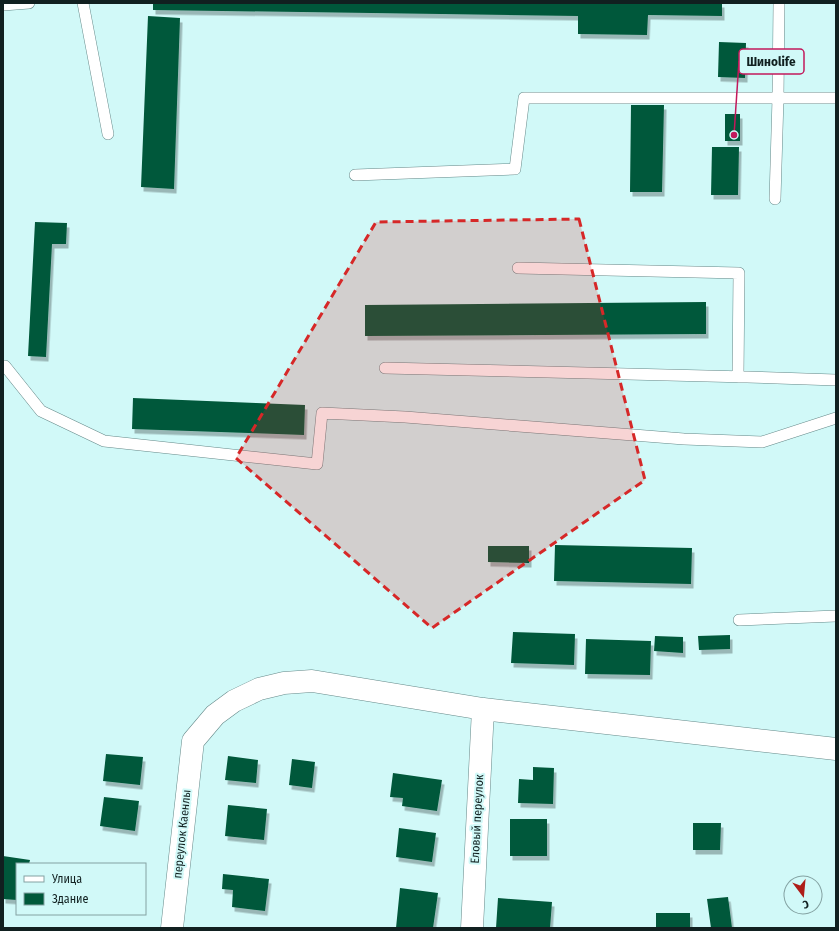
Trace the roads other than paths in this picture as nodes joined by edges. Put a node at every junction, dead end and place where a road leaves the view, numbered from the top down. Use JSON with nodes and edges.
{"nodes":[{"id":1,"x":30,"y":3,"type":"edge"},
{"id":2,"x":83,"y":3,"type":"edge"},
{"id":3,"x":778,"y":3,"type":"edge"},
{"id":4,"x":3,"y":5,"type":"edge"},
{"id":5,"x":778,"y":98,"type":"junction"},
{"id":6,"x":836,"y":98,"type":"edge"},
{"id":7,"x":108,"y":134,"type":"dead end"},
{"id":8,"x":355,"y":175,"type":"dead end"},
{"id":9,"x":775,"y":199,"type":"dead end"},
{"id":10,"x":518,"y":268,"type":"dead end"},
{"id":11,"x":3,"y":366,"type":"edge"},
{"id":12,"x":385,"y":368,"type":"dead end"},
{"id":13,"x":738,"y":377,"type":"junction"},
{"id":14,"x":836,"y":380,"type":"edge"},
{"id":15,"x":836,"y":418,"type":"edge"},
{"id":16,"x":836,"y":616,"type":"edge"},
{"id":17,"x":739,"y":620,"type":"dead end"},
{"id":18,"x":482,"y":709,"type":"junction"},
{"id":19,"x":836,"y":749,"type":"edge"},
{"id":20,"x":172,"y":928,"type":"edge"},
{"id":21,"x":472,"y":928,"type":"edge"}],
"edges":[{"from":1,"to":4,"type":"lane"},
{"from":2,"to":7,"type":"lane"},
{"from":3,"to":5,"type":"lane"},
{"from":5,"to":6,"type":"lane"},
{"from":5,"to":8,"type":"lane"},
{"from":5,"to":9,"type":"lane"},
{"from":10,"to":13,"type":"lane"},
{"from":11,"to":15,"type":"lane"},
{"from":12,"to":13,"type":"lane"},
{"from":13,"to":14,"type":"lane"},
{"from":16,"to":17,"type":"lane"},
{"from":18,"to":19,"type":"street"},
{"from":18,"to":20,"type":"street","name":"переулок Каенлы"},
{"from":18,"to":21,"type":"street","name":"Еловый переулок"}]}
